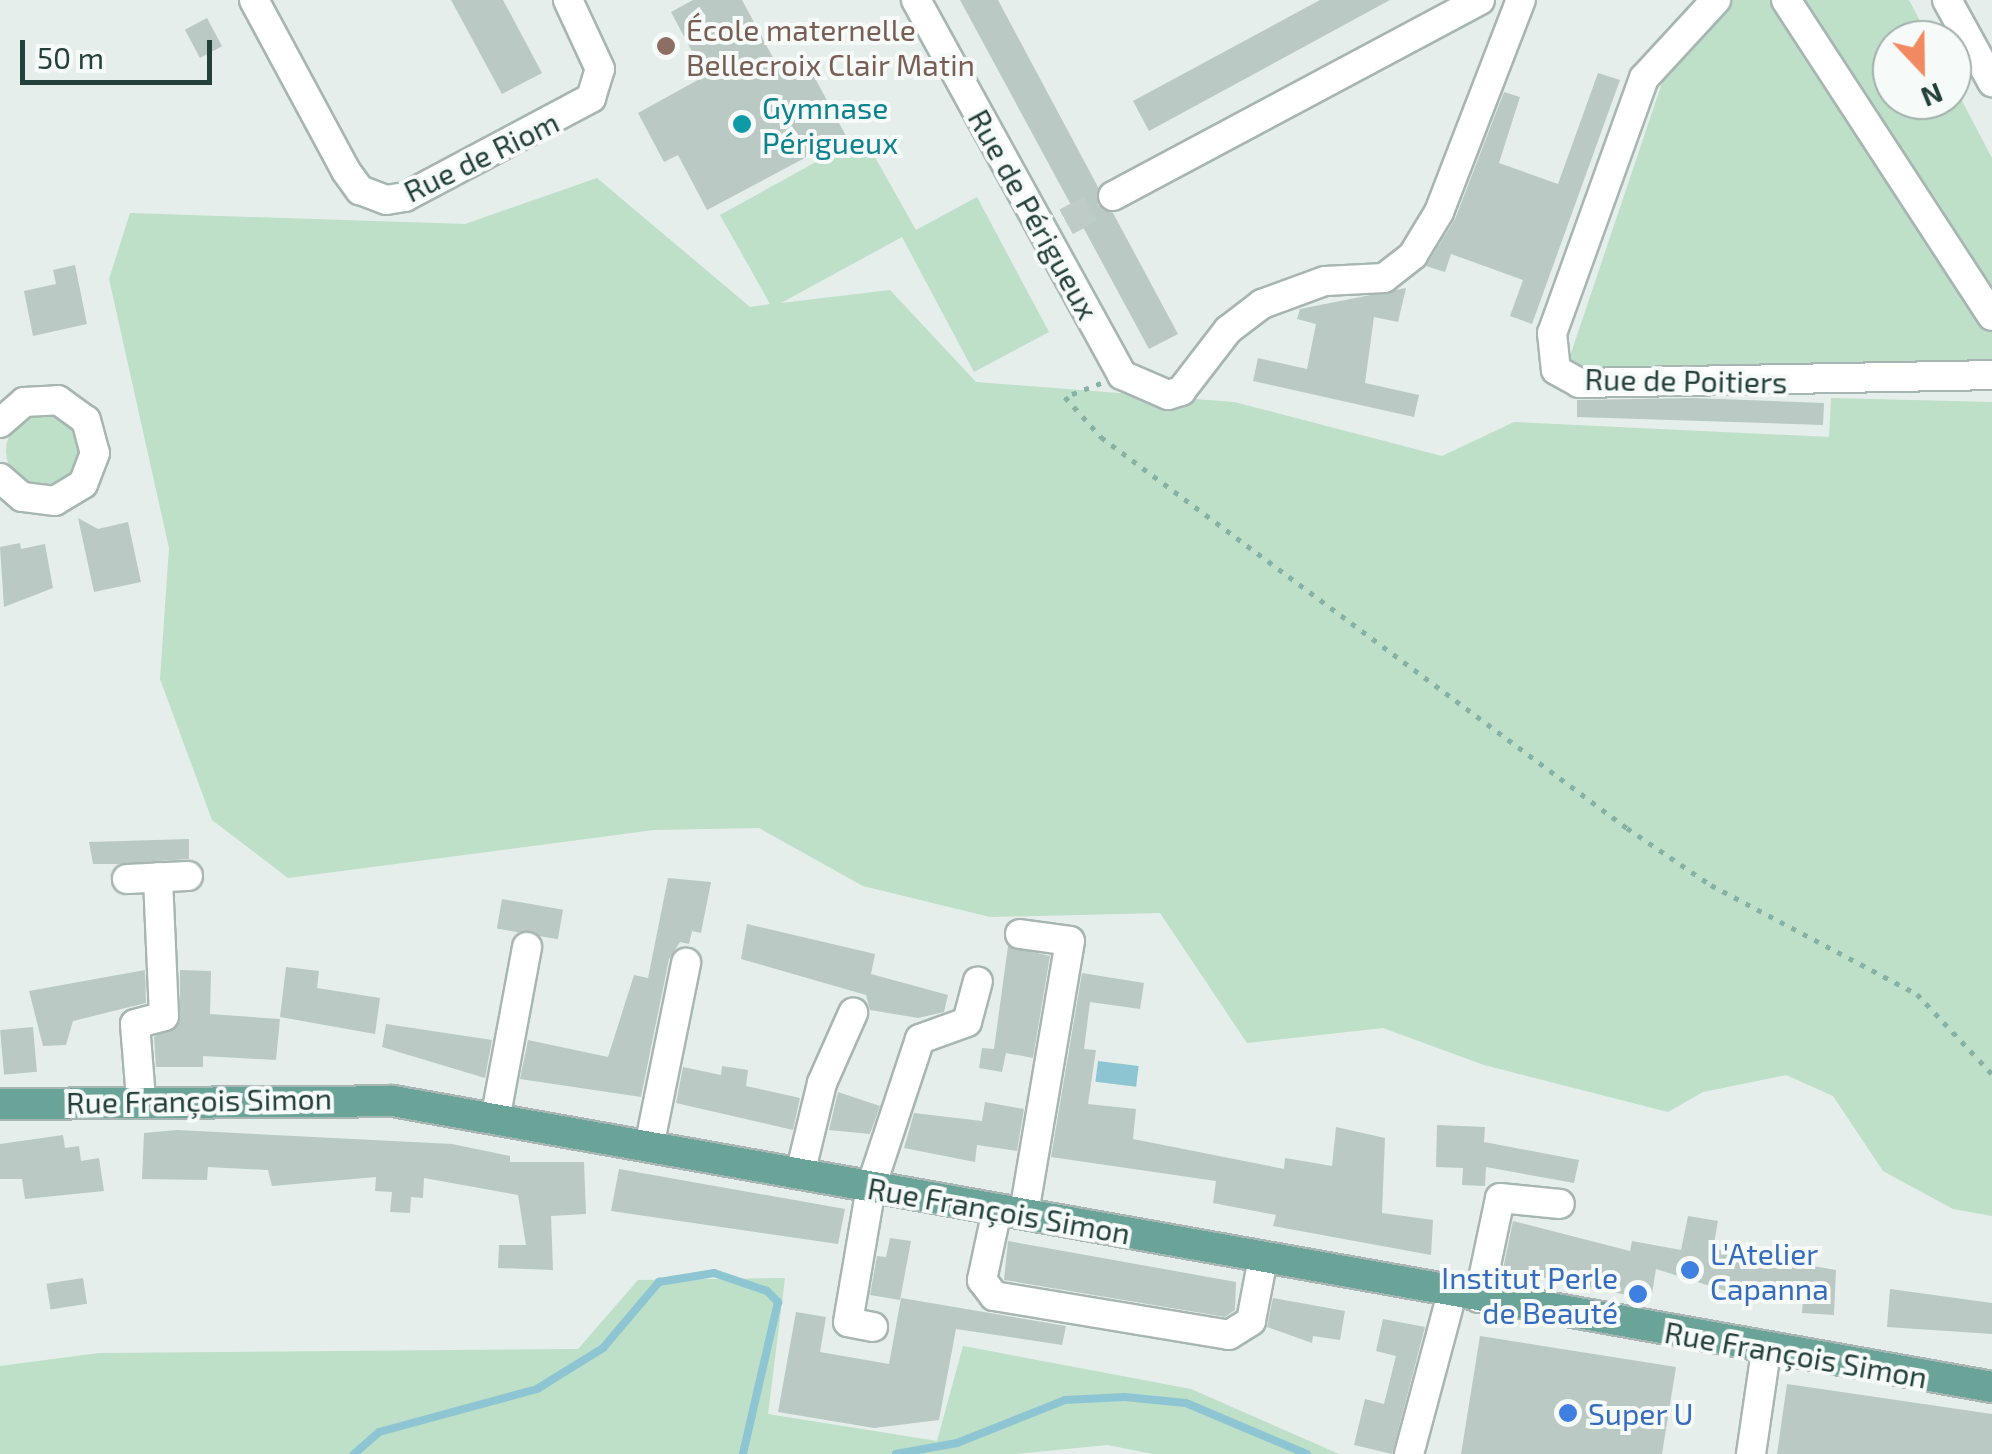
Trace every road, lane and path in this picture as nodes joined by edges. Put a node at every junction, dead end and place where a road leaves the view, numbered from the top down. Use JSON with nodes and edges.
{"nodes":[{"id":1,"x":254,"y":0,"type":"edge"},
{"id":2,"x":568,"y":0,"type":"edge"},
{"id":3,"x":916,"y":0,"type":"edge"},
{"id":4,"x":1480,"y":0,"type":"edge"},
{"id":5,"x":1521,"y":0,"type":"edge"},
{"id":6,"x":1716,"y":0,"type":"edge"},
{"id":7,"x":1786,"y":0,"type":"edge"},
{"id":8,"x":1948,"y":0,"type":"edge"},
{"id":9,"x":1992,"y":82,"type":"edge"},
{"id":10,"x":1113,"y":196,"type":"tunnel mouth"},
{"id":11,"x":1992,"y":316,"type":"edge"},
{"id":12,"x":1122,"y":375,"type":"junction"},
{"id":13,"x":1992,"y":375,"type":"edge"},
{"id":14,"x":0,"y":423,"type":"edge"},
{"id":15,"x":0,"y":478,"type":"edge"},
{"id":16,"x":188,"y":876,"type":"dead end"},
{"id":17,"x":158,"y":878,"type":"junction"},
{"id":18,"x":127,"y":879,"type":"dead end"},
{"id":19,"x":1020,"y":934,"type":"dead end"},
{"id":20,"x":527,"y":946,"type":"dead end"},
{"id":21,"x":686,"y":962,"type":"dead end"},
{"id":22,"x":978,"y":981,"type":"dead end"},
{"id":23,"x":853,"y":1013,"type":"dead end"},
{"id":24,"x":1992,"y":1074,"type":"edge"},
{"id":25,"x":140,"y":1099,"type":"junction"},
{"id":26,"x":0,"y":1104,"type":"edge"},
{"id":27,"x":495,"y":1120,"type":"junction"},
{"id":28,"x":649,"y":1146,"type":"junction"},
{"id":29,"x":800,"y":1174,"type":"junction"},
{"id":30,"x":871,"y":1187,"type":"junction"},
{"id":31,"x":1560,"y":1204,"type":"dead end"},
{"id":32,"x":1011,"y":1212,"type":"junction"},
{"id":33,"x":1263,"y":1258,"type":"junction"},
{"id":34,"x":1465,"y":1295,"type":"junction"},
{"id":35,"x":873,"y":1328,"type":"dead end"},
{"id":36,"x":1766,"y":1350,"type":"junction"},
{"id":37,"x":1992,"y":1388,"type":"edge"},
{"id":38,"x":1410,"y":1454,"type":"edge"},
{"id":39,"x":1751,"y":1454,"type":"edge"}],
"edges":[{"from":1,"to":2,"type":"street","name":"Rue de Riom"},
{"from":3,"to":12,"type":"street","name":"Rue de Périgueux"},
{"from":4,"to":10,"type":"street"},
{"from":5,"to":12,"type":"street"},
{"from":6,"to":13,"type":"street","name":"Rue de Poitiers"},
{"from":7,"to":11,"type":"street"},
{"from":8,"to":9,"type":"street"},
{"from":12,"to":24,"type":"path"},
{"from":14,"to":15,"type":"street"},
{"from":16,"to":17,"type":"street"},
{"from":17,"to":18,"type":"street"},
{"from":17,"to":25,"type":"street"},
{"from":19,"to":32,"type":"street"},
{"from":20,"to":27,"type":"street"},
{"from":21,"to":28,"type":"street"},
{"from":22,"to":30,"type":"street"},
{"from":23,"to":29,"type":"street"},
{"from":25,"to":26,"type":"main road","name":"Rue François Simon"},
{"from":25,"to":27,"type":"main road","name":"Rue François Simon"},
{"from":27,"to":28,"type":"main road","name":"Rue François Simon"},
{"from":28,"to":29,"type":"main road","name":"Rue François Simon"},
{"from":29,"to":30,"type":"main road","name":"Rue François Simon"},
{"from":30,"to":32,"type":"main road","name":"Rue François Simon"},
{"from":30,"to":35,"type":"street"},
{"from":31,"to":34,"type":"street"},
{"from":32,"to":33,"type":"main road","name":"Rue François Simon"},
{"from":32,"to":33,"type":"street"},
{"from":33,"to":34,"type":"main road","name":"Rue François Simon"},
{"from":34,"to":36,"type":"main road","name":"Rue François Simon"},
{"from":34,"to":38,"type":"street"},
{"from":36,"to":37,"type":"main road","name":"Rue François Simon"},
{"from":36,"to":39,"type":"street"}]}
